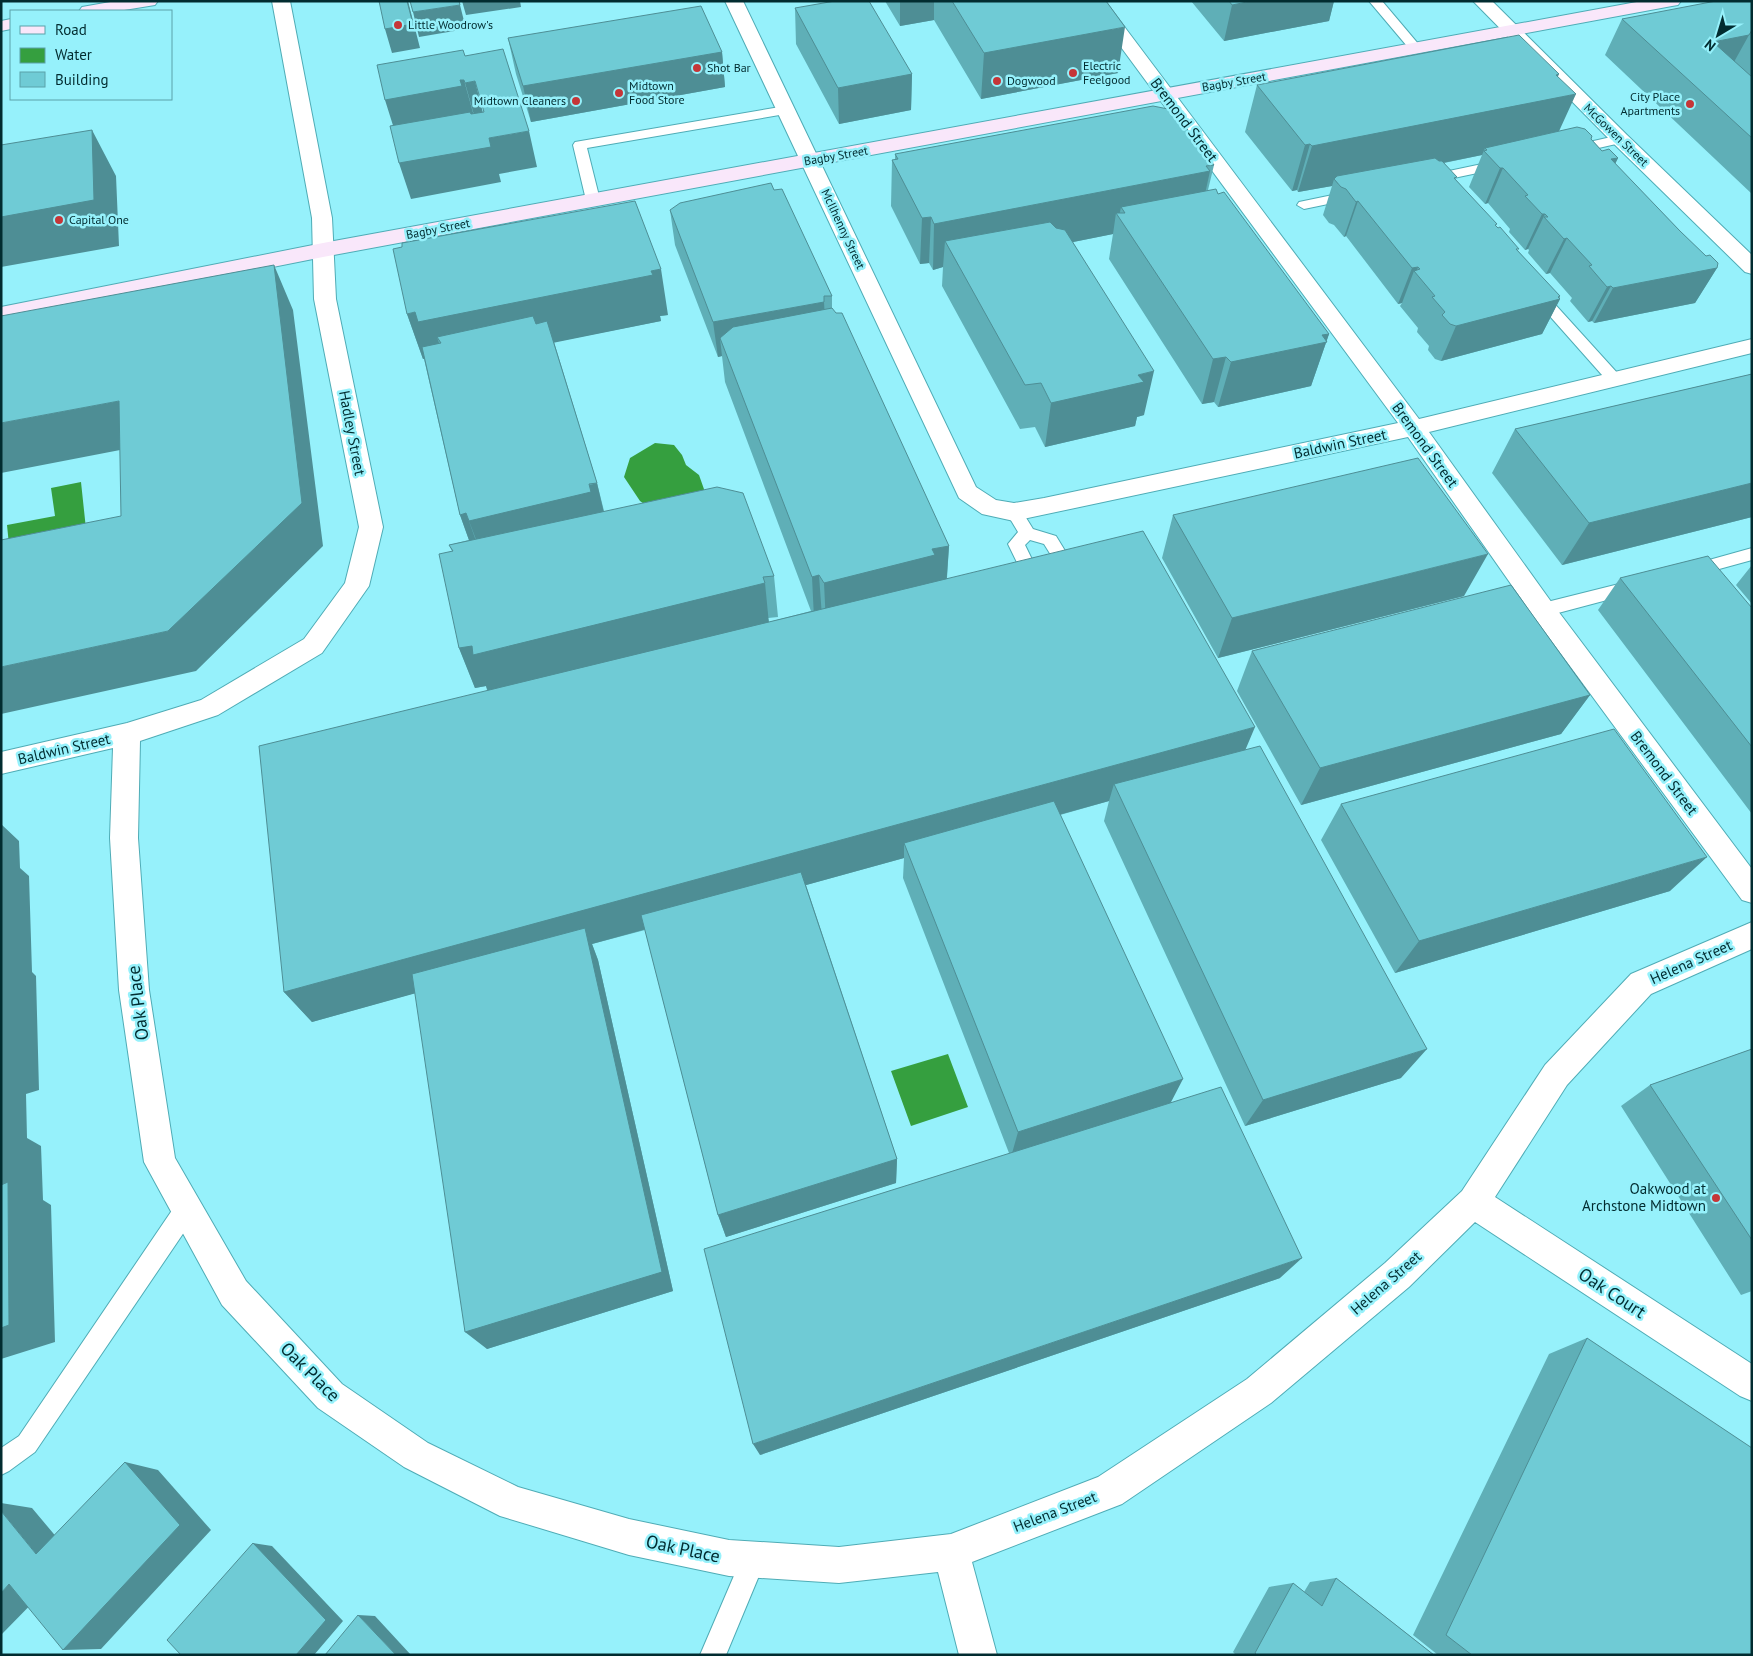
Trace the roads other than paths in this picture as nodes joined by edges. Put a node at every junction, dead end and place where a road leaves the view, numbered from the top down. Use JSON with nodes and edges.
{"nodes":[{"id":1,"x":149,"y":1,"type":"edge"},
{"id":2,"x":281,"y":1,"type":"edge"},
{"id":3,"x":734,"y":1,"type":"edge"},
{"id":4,"x":1096,"y":1,"type":"edge"},
{"id":5,"x":1375,"y":1,"type":"edge"},
{"id":6,"x":1482,"y":1,"type":"edge"},
{"id":7,"x":1672,"y":1,"type":"edge"},
{"id":8,"x":94,"y":10,"type":"edge"},
{"id":9,"x":1512,"y":31,"type":"junction"},
{"id":10,"x":1416,"y":49,"type":"junction"},
{"id":11,"x":1165,"y":95,"type":"junction"},
{"id":12,"x":786,"y":110,"type":"junction"},
{"id":13,"x":1620,"y":139,"type":"junction"},
{"id":14,"x":1556,"y":153,"type":"edge"},
{"id":15,"x":810,"y":160,"type":"junction"},
{"id":16,"x":1518,"y":161,"type":"edge"},
{"id":17,"x":1433,"y":178,"type":"junction"},
{"id":18,"x":1415,"y":182,"type":"edge"},
{"id":19,"x":1369,"y":192,"type":"edge"},
{"id":20,"x":1446,"y":193,"type":"edge"},
{"id":21,"x":593,"y":200,"type":"junction"},
{"id":22,"x":1304,"y":205,"type":"dead end"},
{"id":23,"x":324,"y":250,"type":"junction"},
{"id":24,"x":1752,"y":267,"type":"edge"},
{"id":25,"x":1526,"y":281,"type":"edge"},
{"id":26,"x":1,"y":314,"type":"edge"},
{"id":27,"x":1752,"y":346,"type":"edge"},
{"id":28,"x":1615,"y":380,"type":"junction"},
{"id":29,"x":1414,"y":428,"type":"junction"},
{"id":30,"x":950,"y":457,"type":"joint"},
{"id":31,"x":1014,"y":512,"type":"junction"},
{"id":32,"x":1027,"y":532,"type":"junction"},
{"id":33,"x":1752,"y":554,"type":"edge"},
{"id":34,"x":1701,"y":568,"type":"junction"},
{"id":35,"x":1673,"y":576,"type":"edge"},
{"id":36,"x":1655,"y":580,"type":"edge"},
{"id":37,"x":1714,"y":583,"type":"edge"},
{"id":38,"x":1079,"y":586,"type":"edge"},
{"id":39,"x":1041,"y":596,"type":"edge"},
{"id":40,"x":1543,"y":610,"type":"junction"},
{"id":41,"x":127,"y":734,"type":"junction"},
{"id":42,"x":1,"y":763,"type":"edge"},
{"id":43,"x":1752,"y":891,"type":"edge"},
{"id":44,"x":1752,"y":935,"type":"edge"},
{"id":45,"x":1473,"y":1202,"type":"junction"},
{"id":46,"x":187,"y":1208,"type":"junction"},
{"id":47,"x":1752,"y":1384,"type":"edge"},
{"id":48,"x":1,"y":1463,"type":"edge"},
{"id":49,"x":951,"y":1552,"type":"junction"},
{"id":50,"x":754,"y":1559,"type":"junction"},
{"id":51,"x":713,"y":1655,"type":"edge"},
{"id":52,"x":978,"y":1655,"type":"edge"}],
"edges":[{"from":1,"to":8,"type":"main road"},
{"from":2,"to":23,"type":"street","name":"Hadley Street"},
{"from":3,"to":12,"type":"street","name":"McIlhenny Street"},
{"from":4,"to":11,"type":"street","name":"Bremond Street"},
{"from":5,"to":10,"type":"lane"},
{"from":6,"to":9,"type":"street","name":"McGowen Street"},
{"from":7,"to":9,"type":"main road","name":"Bagby Street"},
{"from":9,"to":10,"type":"main road","name":"Bagby Street"},
{"from":9,"to":13,"type":"street","name":"McGowen Street"},
{"from":10,"to":11,"type":"main road","name":"Bagby Street"},
{"from":11,"to":15,"type":"main road","name":"Bagby Street"},
{"from":11,"to":29,"type":"street","name":"Bremond Street"},
{"from":12,"to":15,"type":"street","name":"McIlhenny Street"},
{"from":12,"to":21,"type":"lane"},
{"from":13,"to":14,"type":"lane"},
{"from":13,"to":24,"type":"street","name":"McGowen Street"},
{"from":15,"to":21,"type":"main road","name":"Bagby Street"},
{"from":15,"to":30,"type":"street","name":"McIlhenny Street"},
{"from":16,"to":17,"type":"lane"},
{"from":17,"to":18,"type":"lane"},
{"from":17,"to":20,"type":"lane"},
{"from":19,"to":22,"type":"lane"},
{"from":21,"to":23,"type":"main road","name":"Bagby Street"},
{"from":23,"to":26,"type":"main road","name":"Bagby Street"},
{"from":23,"to":41,"type":"street","name":"Hadley Street"},
{"from":25,"to":28,"type":"lane"},
{"from":27,"to":28,"type":"street","name":"Baldwin Street"},
{"from":28,"to":29,"type":"street","name":"Baldwin Street"},
{"from":29,"to":31,"type":"street","name":"Baldwin Street"},
{"from":29,"to":40,"type":"street","name":"Bremond Street"},
{"from":30,"to":31,"type":"street","name":"Baldwin Street"},
{"from":31,"to":32,"type":"lane"},
{"from":32,"to":38,"type":"lane"},
{"from":32,"to":39,"type":"lane"},
{"from":33,"to":34,"type":"lane"},
{"from":34,"to":35,"type":"lane"},
{"from":34,"to":37,"type":"lane"},
{"from":36,"to":40,"type":"lane"},
{"from":40,"to":43,"type":"street","name":"Bremond Street"},
{"from":41,"to":42,"type":"street","name":"Baldwin Street"},
{"from":41,"to":46,"type":"street","name":"Oak Place"},
{"from":44,"to":45,"type":"street","name":"Helena Street"},
{"from":45,"to":47,"type":"street","name":"Oak Court"},
{"from":45,"to":49,"type":"street","name":"Helena Street"},
{"from":46,"to":48,"type":"lane"},
{"from":46,"to":50,"type":"street","name":"Oak Place"},
{"from":49,"to":50,"type":"street","name":"Oak Place"},
{"from":49,"to":52,"type":"street"},
{"from":50,"to":51,"type":"lane"}]}
